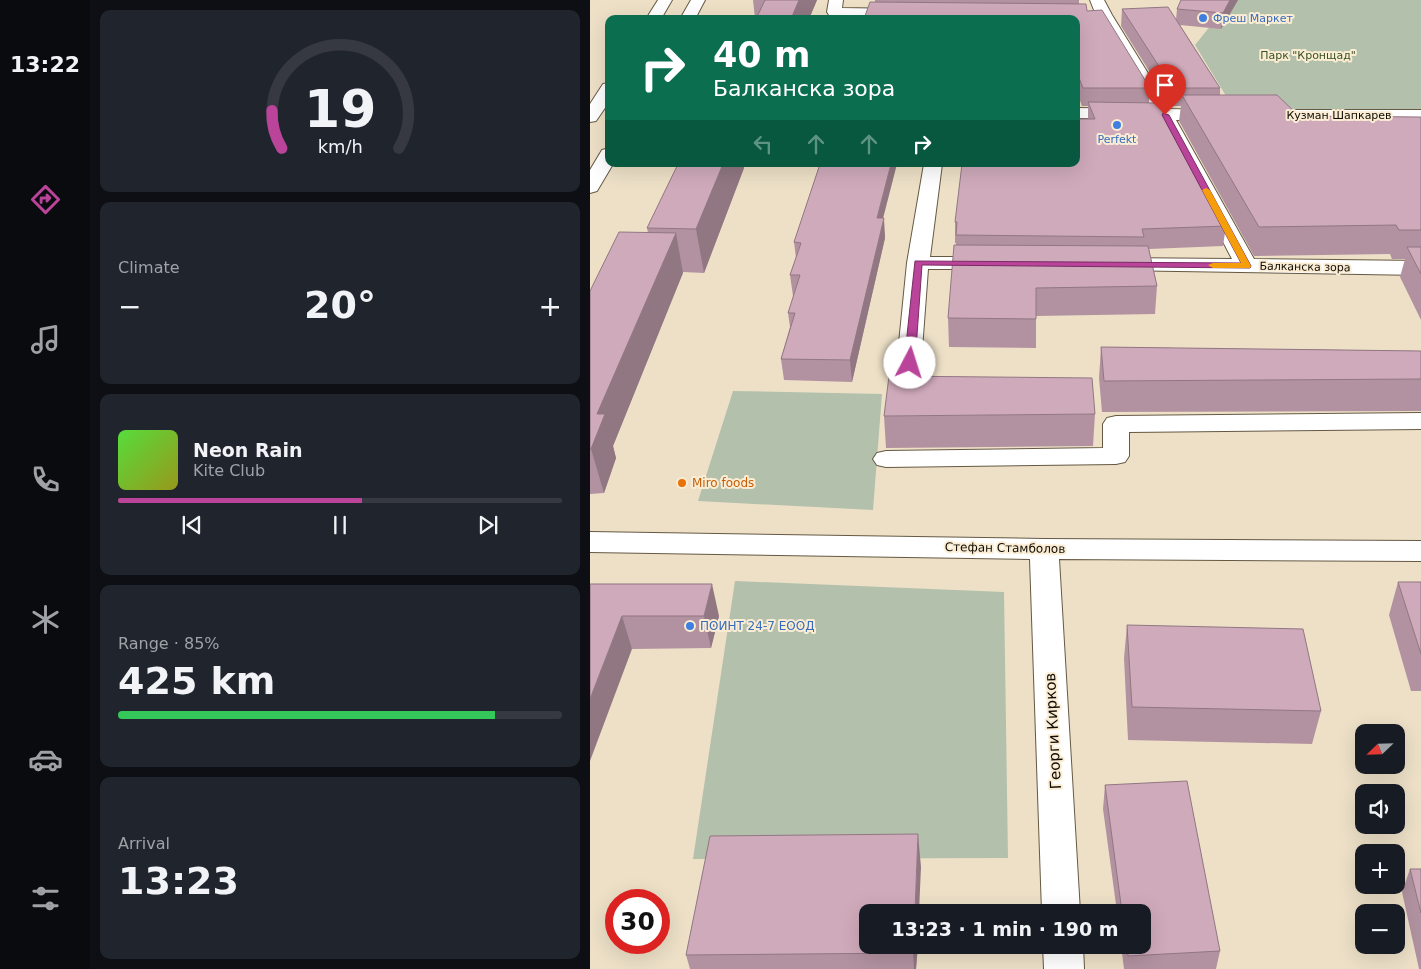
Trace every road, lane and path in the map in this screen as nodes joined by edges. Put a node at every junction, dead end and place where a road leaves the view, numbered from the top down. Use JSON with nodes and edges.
{"nodes":[{"id":1,"x":664,"y":0,"type":"edge"},
{"id":2,"x":698,"y":0,"type":"edge"},
{"id":3,"x":835,"y":6,"type":"edge"},
{"id":4,"x":1101,"y":8,"type":"edge"},
{"id":5,"x":914,"y":14,"type":"edge"},
{"id":6,"x":655,"y":15,"type":"edge"},
{"id":7,"x":689,"y":15,"type":"edge"},
{"id":8,"x":1086,"y":15,"type":"edge"},
{"id":9,"x":605,"y":94,"type":"edge"},
{"id":10,"x":1080,"y":113,"type":"edge"},
{"id":11,"x":1165,"y":115,"type":"junction"},
{"id":12,"x":1421,"y":115,"type":"edge"},
{"id":13,"x":590,"y":117,"type":"edge"},
{"id":14,"x":605,"y":161,"type":"edge"},
{"id":15,"x":932,"y":167,"type":"edge"},
{"id":16,"x":590,"y":187,"type":"edge"},
{"id":17,"x":918,"y":263,"type":"junction"},
{"id":18,"x":1008,"y":264,"type":"edge"},
{"id":19,"x":1098,"y":264,"type":"edge"},
{"id":20,"x":1247,"y":266,"type":"junction"},
{"id":21,"x":1421,"y":268,"type":"edge"},
{"id":22,"x":910,"y":363,"type":"dead end"},
{"id":23,"x":1421,"y":421,"type":"edge"},
{"id":24,"x":886,"y":458,"type":"dead end"},
{"id":25,"x":590,"y":542,"type":"edge"},
{"id":26,"x":1044,"y":549,"type":"junction"},
{"id":27,"x":1421,"y":551,"type":"edge"},
{"id":28,"x":1061,"y":904,"type":"edge"},
{"id":29,"x":1063,"y":954,"type":"edge"},
{"id":30,"x":1064,"y":969,"type":"edge"}],
"edges":[{"from":1,"to":6,"type":"street"},
{"from":2,"to":7,"type":"street"},
{"from":3,"to":5,"type":"street"},
{"from":4,"to":8,"type":"street"},
{"from":4,"to":11,"type":"street"},
{"from":9,"to":13,"type":"street"},
{"from":10,"to":11,"type":"street","name":"Кузман Шапкарев"},
{"from":11,"to":12,"type":"street","name":"Кузман Шапкарев"},
{"from":11,"to":20,"type":"street"},
{"from":14,"to":16,"type":"street"},
{"from":15,"to":17,"type":"street"},
{"from":17,"to":18,"type":"street"},
{"from":17,"to":22,"type":"street"},
{"from":19,"to":20,"type":"street","name":"Балканска зора"},
{"from":20,"to":21,"type":"street","name":"Балканска зора"},
{"from":23,"to":24,"type":"street"},
{"from":25,"to":26,"type":"street","name":"Стефан Стамболов"},
{"from":26,"to":27,"type":"street","name":"Стефан Стамболов"},
{"from":26,"to":28,"type":"street","name":"Георги Кирков"},
{"from":29,"to":30,"type":"street"}]}
